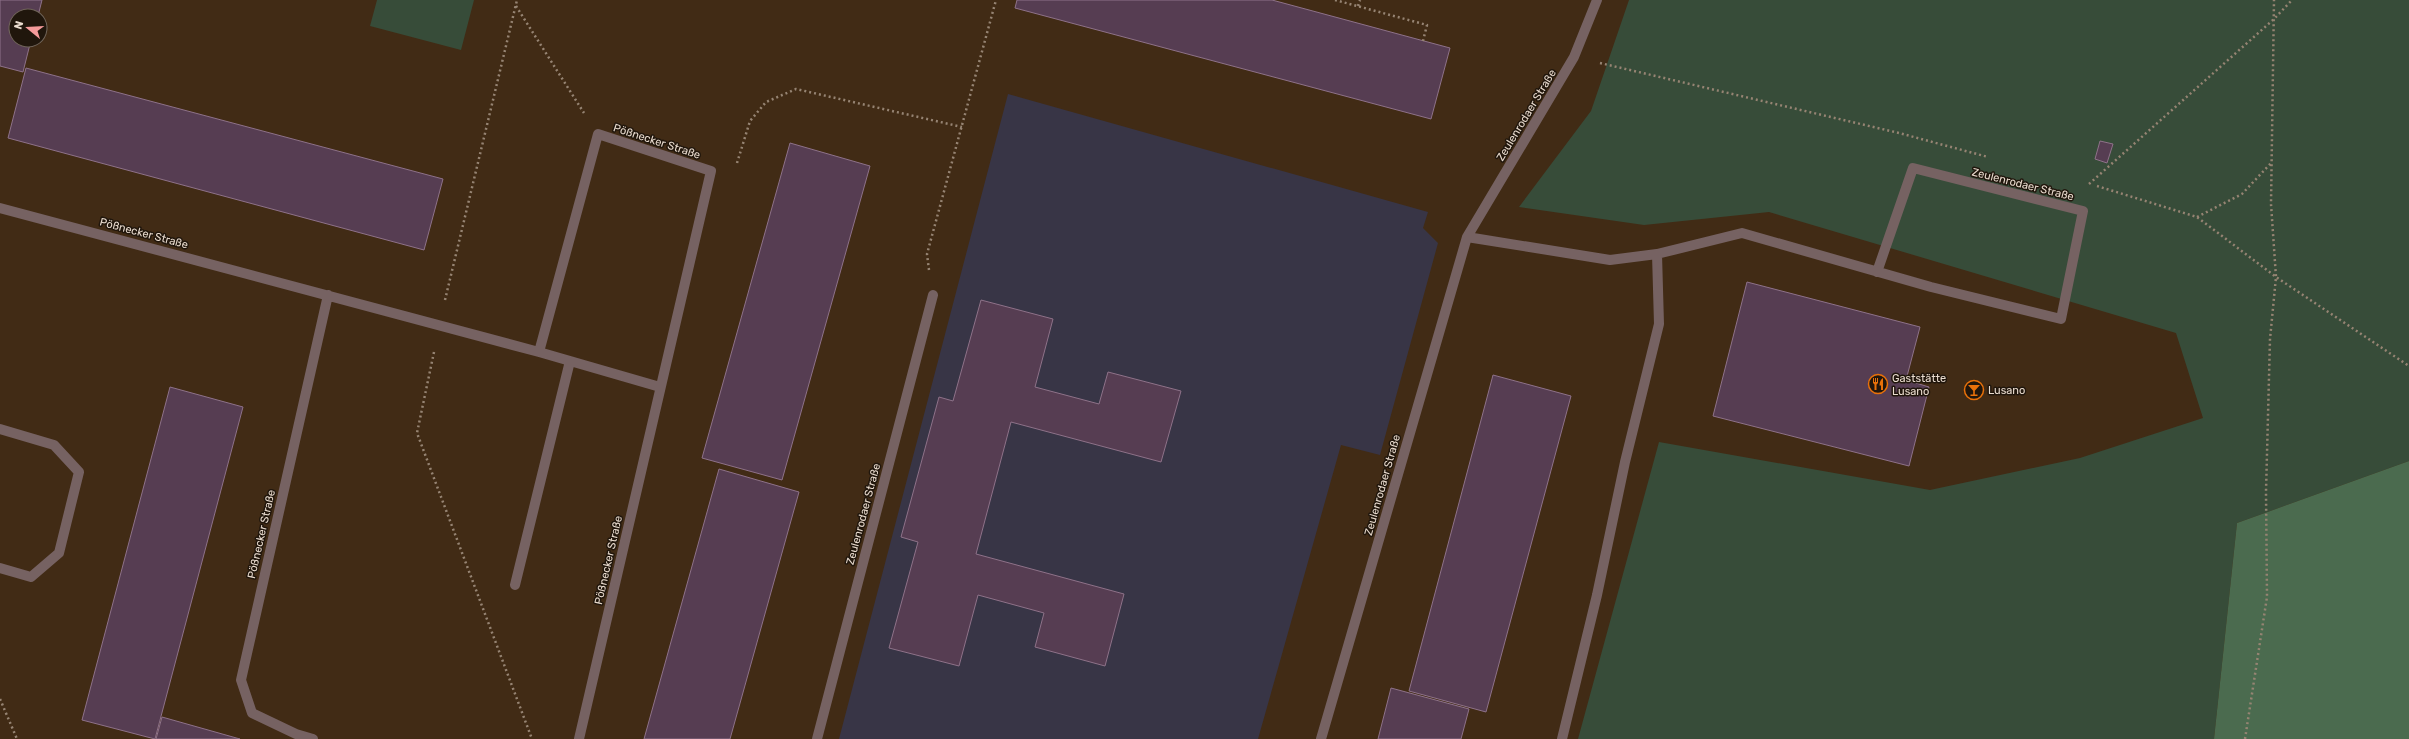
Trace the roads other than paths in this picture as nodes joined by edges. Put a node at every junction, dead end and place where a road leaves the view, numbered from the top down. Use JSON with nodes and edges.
{"nodes":[{"id":1,"x":1597,"y":0,"type":"edge"},
{"id":2,"x":0,"y":208,"type":"edge"},
{"id":3,"x":1467,"y":237,"type":"junction"},
{"id":4,"x":1657,"y":254,"type":"junction"},
{"id":5,"x":1877,"y":272,"type":"junction"},
{"id":6,"x":933,"y":294,"type":"road end"},
{"id":7,"x":328,"y":295,"type":"junction"},
{"id":8,"x":539,"y":352,"type":"junction"},
{"id":9,"x":570,"y":361,"type":"junction"},
{"id":10,"x":660,"y":387,"type":"junction"},
{"id":11,"x":0,"y":429,"type":"edge"},
{"id":12,"x":0,"y":568,"type":"edge"},
{"id":13,"x":515,"y":585,"type":"dead end"},
{"id":14,"x":314,"y":739,"type":"edge"},
{"id":15,"x":579,"y":739,"type":"edge"},
{"id":16,"x":816,"y":739,"type":"edge"},
{"id":17,"x":1320,"y":739,"type":"edge"},
{"id":18,"x":1562,"y":739,"type":"edge"}],
"edges":[{"from":1,"to":3,"type":"street","name":"Zeulenrodaer Straße"},
{"from":2,"to":7,"type":"street","name":"Pößnecker Straße"},
{"from":3,"to":4,"type":"street","name":"Zeulenrodaer Straße"},
{"from":3,"to":17,"type":"street","name":"Zeulenrodaer Straße"},
{"from":4,"to":5,"type":"street","name":"Zeulenrodaer Straße"},
{"from":4,"to":18,"type":"street"},
{"from":5,"to":5,"type":"street","name":"Zeulenrodaer Straße"},
{"from":6,"to":16,"type":"street","name":"Zeulenrodaer Straße"},
{"from":7,"to":8,"type":"street","name":"Pößnecker Straße"},
{"from":7,"to":14,"type":"street","name":"Pößnecker Straße"},
{"from":8,"to":9,"type":"street","name":"Pößnecker Straße"},
{"from":8,"to":10,"type":"street","name":"Pößnecker Straße"},
{"from":9,"to":10,"type":"street","name":"Pößnecker Straße"},
{"from":9,"to":13,"type":"street"},
{"from":10,"to":15,"type":"street","name":"Pößnecker Straße"},
{"from":11,"to":12,"type":"street"}]}
